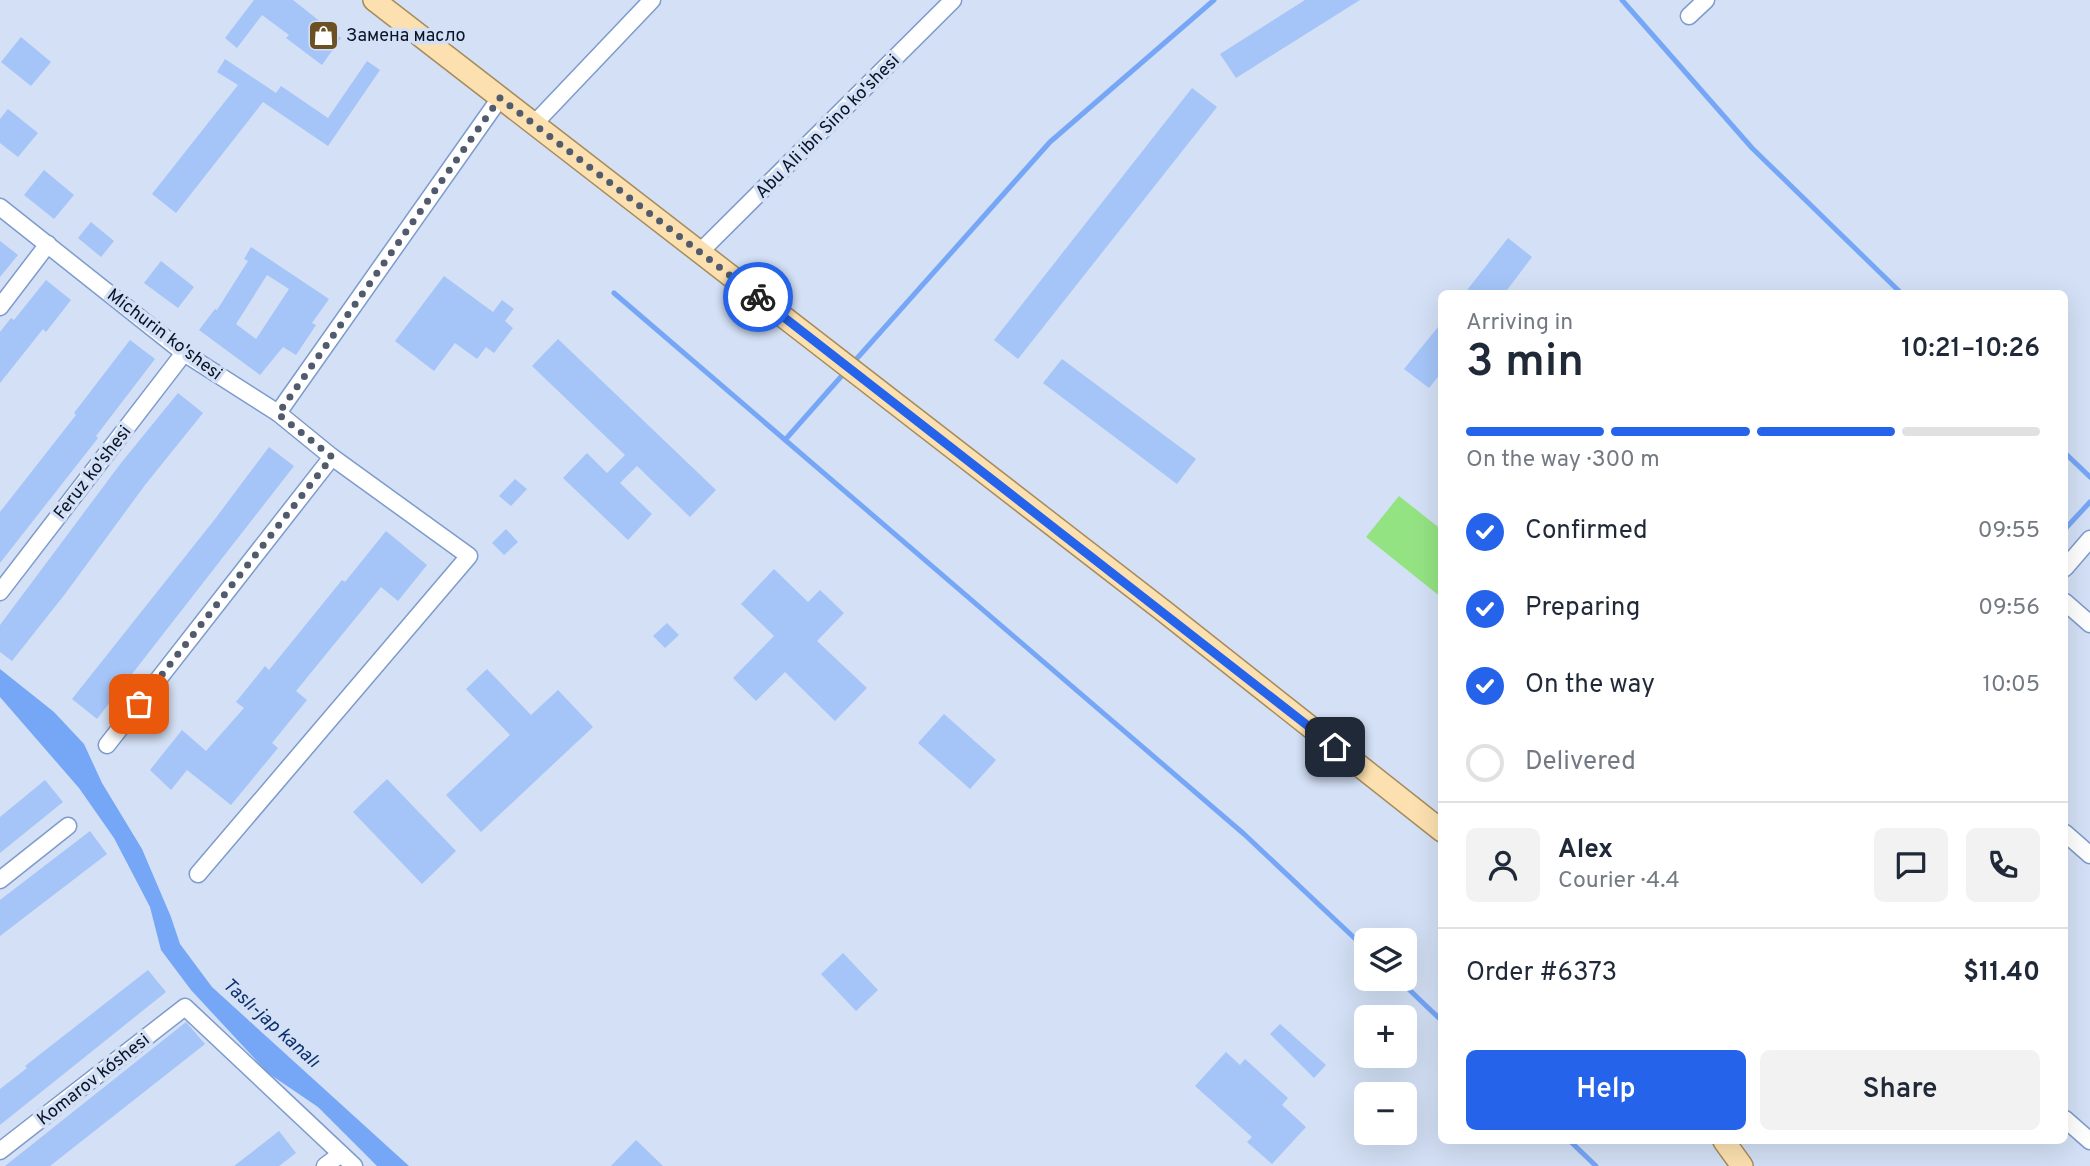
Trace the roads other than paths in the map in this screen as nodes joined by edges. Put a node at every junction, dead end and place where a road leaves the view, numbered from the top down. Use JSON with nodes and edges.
{"nodes":[{"id":1,"x":374,"y":0,"type":"edge"},
{"id":2,"x":652,"y":0,"type":"edge"},
{"id":3,"x":953,"y":0,"type":"edge"},
{"id":4,"x":1706,"y":0,"type":"edge"},
{"id":5,"x":1689,"y":16,"type":"dead end"},
{"id":6,"x":500,"y":98,"type":"junction"},
{"id":7,"x":534,"y":124,"type":"junction"},
{"id":8,"x":0,"y":207,"type":"edge"},
{"id":9,"x":48,"y":244,"type":"junction"},
{"id":10,"x":700,"y":252,"type":"junction"},
{"id":11,"x":0,"y":307,"type":"edge"},
{"id":12,"x":184,"y":353,"type":"junction"},
{"id":13,"x":278,"y":414,"type":"junction"},
{"id":14,"x":332,"y":457,"type":"junction"},
{"id":15,"x":2090,"y":539,"type":"edge"},
{"id":16,"x":2068,"y":565,"type":"edge"},
{"id":17,"x":0,"y":592,"type":"edge"},
{"id":18,"x":2068,"y":605,"type":"edge"},
{"id":19,"x":2090,"y":624,"type":"edge"},
{"id":20,"x":107,"y":745,"type":"dead end"},
{"id":21,"x":68,"y":826,"type":"dead end"},
{"id":22,"x":1438,"y":828,"type":"edge"},
{"id":23,"x":2068,"y":836,"type":"edge"},
{"id":24,"x":2090,"y":855,"type":"edge"},
{"id":25,"x":198,"y":874,"type":"dead end"},
{"id":26,"x":0,"y":880,"type":"edge"},
{"id":27,"x":2068,"y":1122,"type":"edge"},
{"id":28,"x":2090,"y":1142,"type":"edge"},
{"id":29,"x":1726,"y":1144,"type":"edge"},
{"id":30,"x":0,"y":1151,"type":"edge"},
{"id":31,"x":341,"y":1154,"type":"junction"},
{"id":32,"x":325,"y":1166,"type":"edge"},
{"id":33,"x":354,"y":1166,"type":"edge"},
{"id":34,"x":1742,"y":1166,"type":"edge"}],
"edges":[{"from":1,"to":6,"type":"main road"},
{"from":2,"to":7,"type":"street"},
{"from":3,"to":10,"type":"street","name":"Abu Ali ibn Sino ko'shesi"},
{"from":4,"to":5,"type":"street"},
{"from":6,"to":7,"type":"main road"},
{"from":6,"to":13,"type":"street"},
{"from":7,"to":10,"type":"main road"},
{"from":8,"to":9,"type":"street","name":"Michurin ko'shesi"},
{"from":9,"to":11,"type":"street"},
{"from":9,"to":12,"type":"street","name":"Michurin ko'shesi"},
{"from":10,"to":22,"type":"main road"},
{"from":12,"to":13,"type":"street","name":"Michurin ko'shesi"},
{"from":12,"to":17,"type":"street","name":"Feruz ko'shesi"},
{"from":13,"to":14,"type":"street","name":"Michurin ko'shesi"},
{"from":14,"to":20,"type":"street"},
{"from":14,"to":25,"type":"street","name":"Michurin ko'shesi"},
{"from":15,"to":16,"type":"street"},
{"from":18,"to":19,"type":"street"},
{"from":21,"to":26,"type":"street"},
{"from":23,"to":24,"type":"street"},
{"from":27,"to":28,"type":"street"},
{"from":29,"to":34,"type":"main road"},
{"from":30,"to":31,"type":"street","name":"Komarov kóshesi"},
{"from":31,"to":32,"type":"street"},
{"from":31,"to":33,"type":"street"}]}
